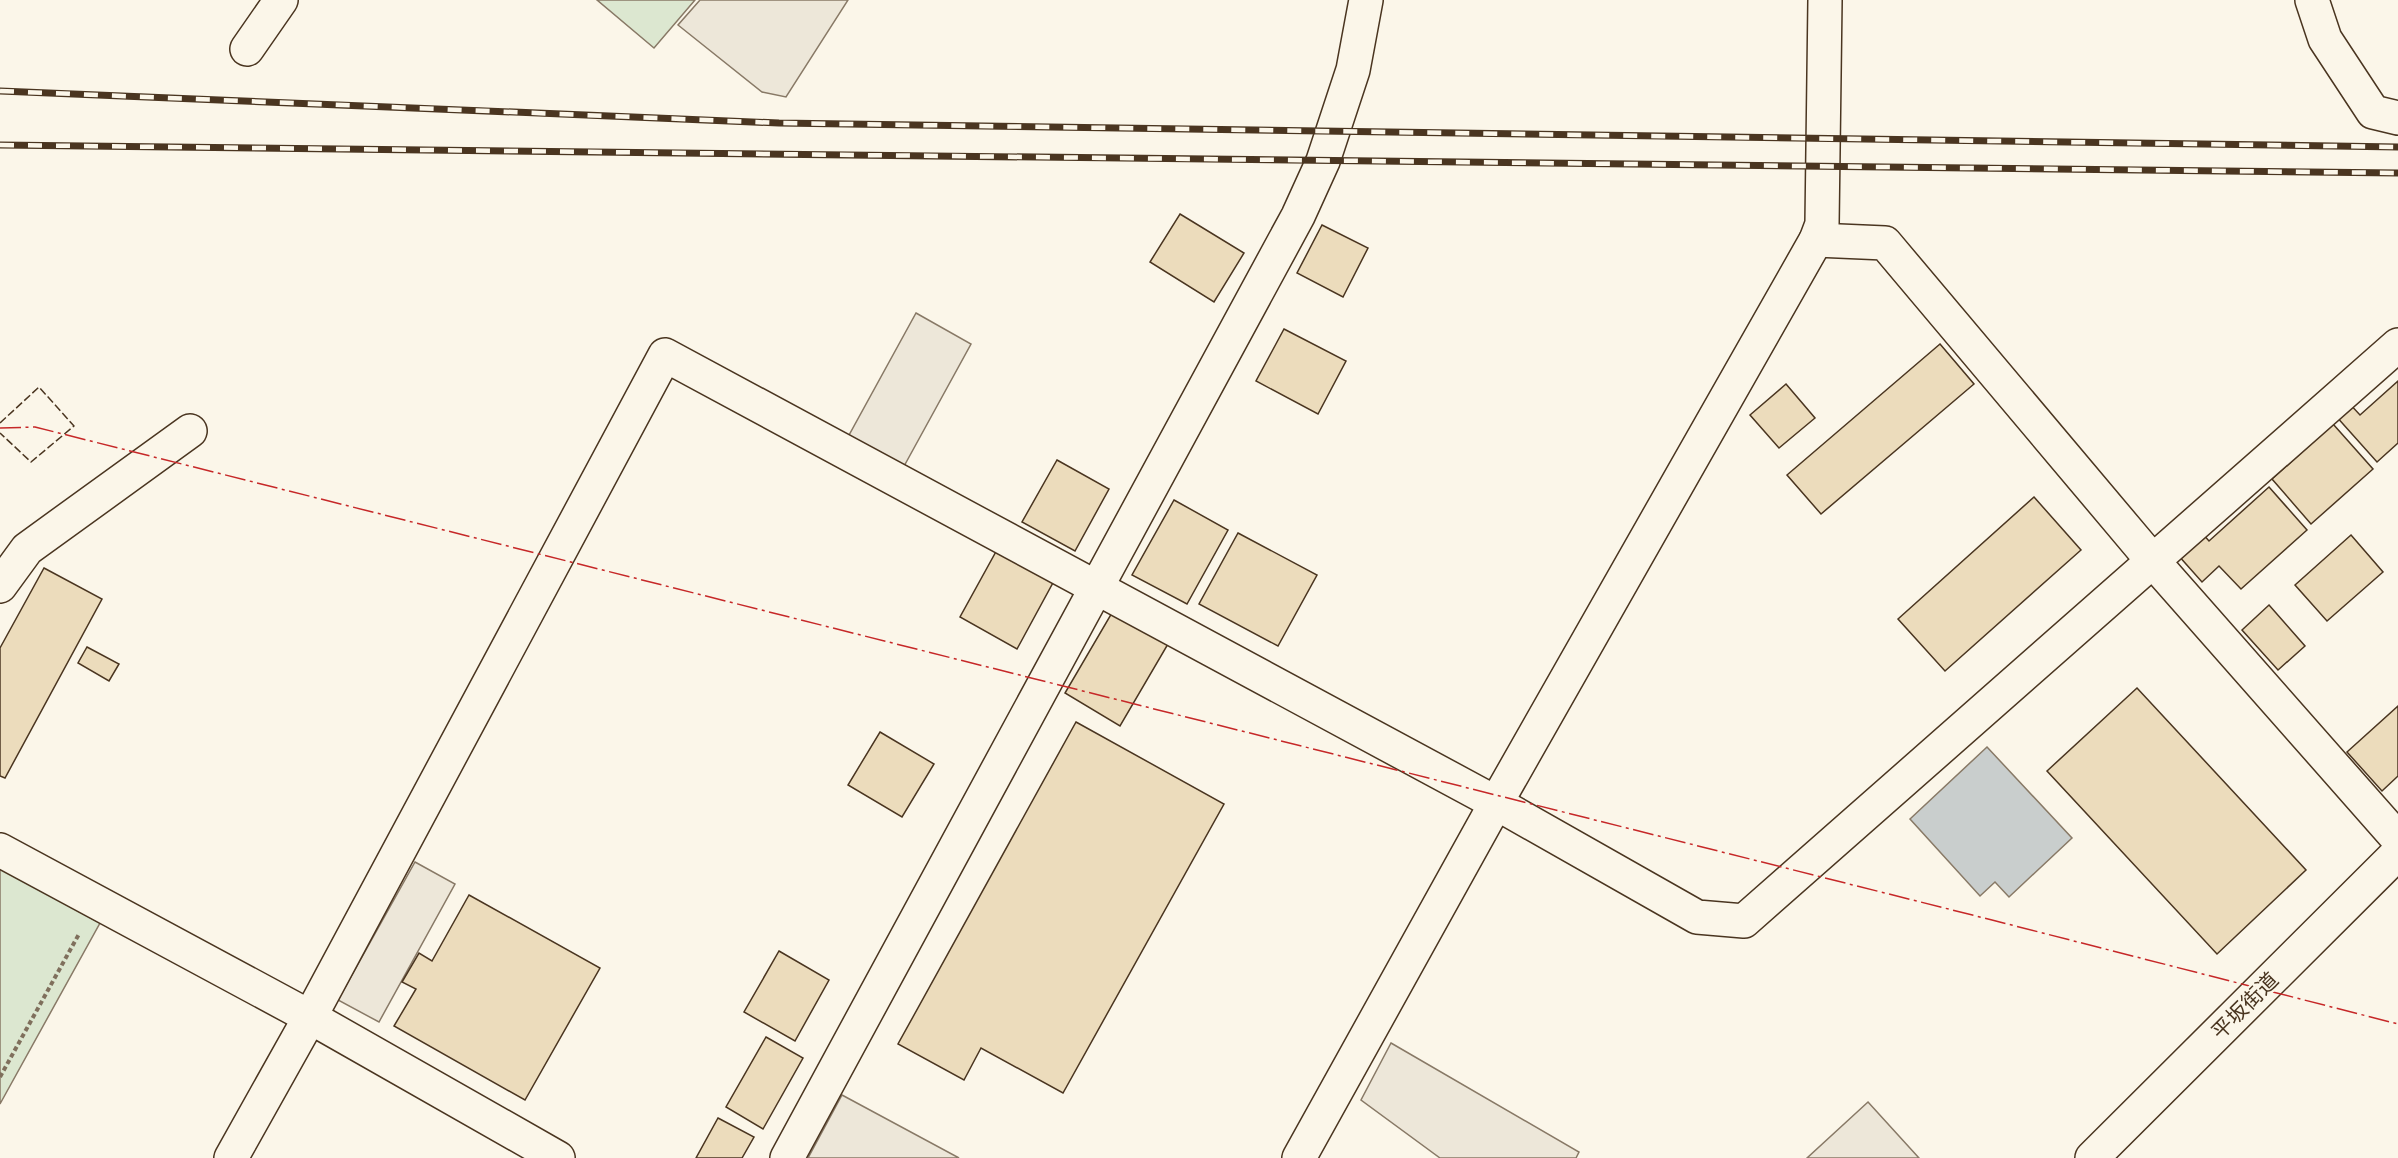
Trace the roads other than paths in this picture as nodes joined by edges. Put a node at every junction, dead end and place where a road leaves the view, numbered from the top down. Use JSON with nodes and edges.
{"nodes":[{"id":1,"x":281,"y":0,"type":"edge"},
{"id":2,"x":1366,"y":0,"type":"edge"},
{"id":3,"x":1825,"y":0,"type":"edge"},
{"id":4,"x":2312,"y":0,"type":"edge"},
{"id":5,"x":246,"y":48,"type":"dead end"},
{"id":6,"x":2398,"y":118,"type":"edge"},
{"id":7,"x":1816,"y":240,"type":"junction"},
{"id":8,"x":2398,"y":345,"type":"edge"},
{"id":9,"x":190,"y":431,"type":"dead end"},
{"id":10,"x":2152,"y":560,"type":"junction"},
{"id":11,"x":0,"y":586,"type":"edge"},
{"id":12,"x":1098,"y":587,"type":"junction"},
{"id":13,"x":1496,"y":803,"type":"junction"},
{"id":14,"x":2398,"y":839,"type":"edge"},
{"id":15,"x":0,"y":850,"type":"edge"},
{"id":16,"x":2398,"y":854,"type":"edge"},
{"id":17,"x":310,"y":1017,"type":"junction"},
{"id":18,"x":231,"y":1158,"type":"edge"},
{"id":19,"x":558,"y":1158,"type":"edge"},
{"id":20,"x":787,"y":1158,"type":"edge"},
{"id":21,"x":1299,"y":1158,"type":"edge"},
{"id":22,"x":2092,"y":1158,"type":"edge"}],
"edges":[{"from":1,"to":5,"type":"street"},
{"from":2,"to":12,"type":"street"},
{"from":3,"to":7,"type":"street"},
{"from":4,"to":6,"type":"street"},
{"from":7,"to":10,"type":"street"},
{"from":7,"to":13,"type":"street"},
{"from":8,"to":10,"type":"street"},
{"from":9,"to":11,"type":"street"},
{"from":10,"to":13,"type":"street"},
{"from":10,"to":14,"type":"street"},
{"from":12,"to":13,"type":"street"},
{"from":12,"to":17,"type":"street"},
{"from":12,"to":20,"type":"street"},
{"from":13,"to":21,"type":"street"},
{"from":15,"to":17,"type":"street"},
{"from":16,"to":22,"type":"street","name":"平坂街道"},
{"from":17,"to":18,"type":"street"},
{"from":17,"to":19,"type":"street"}]}
